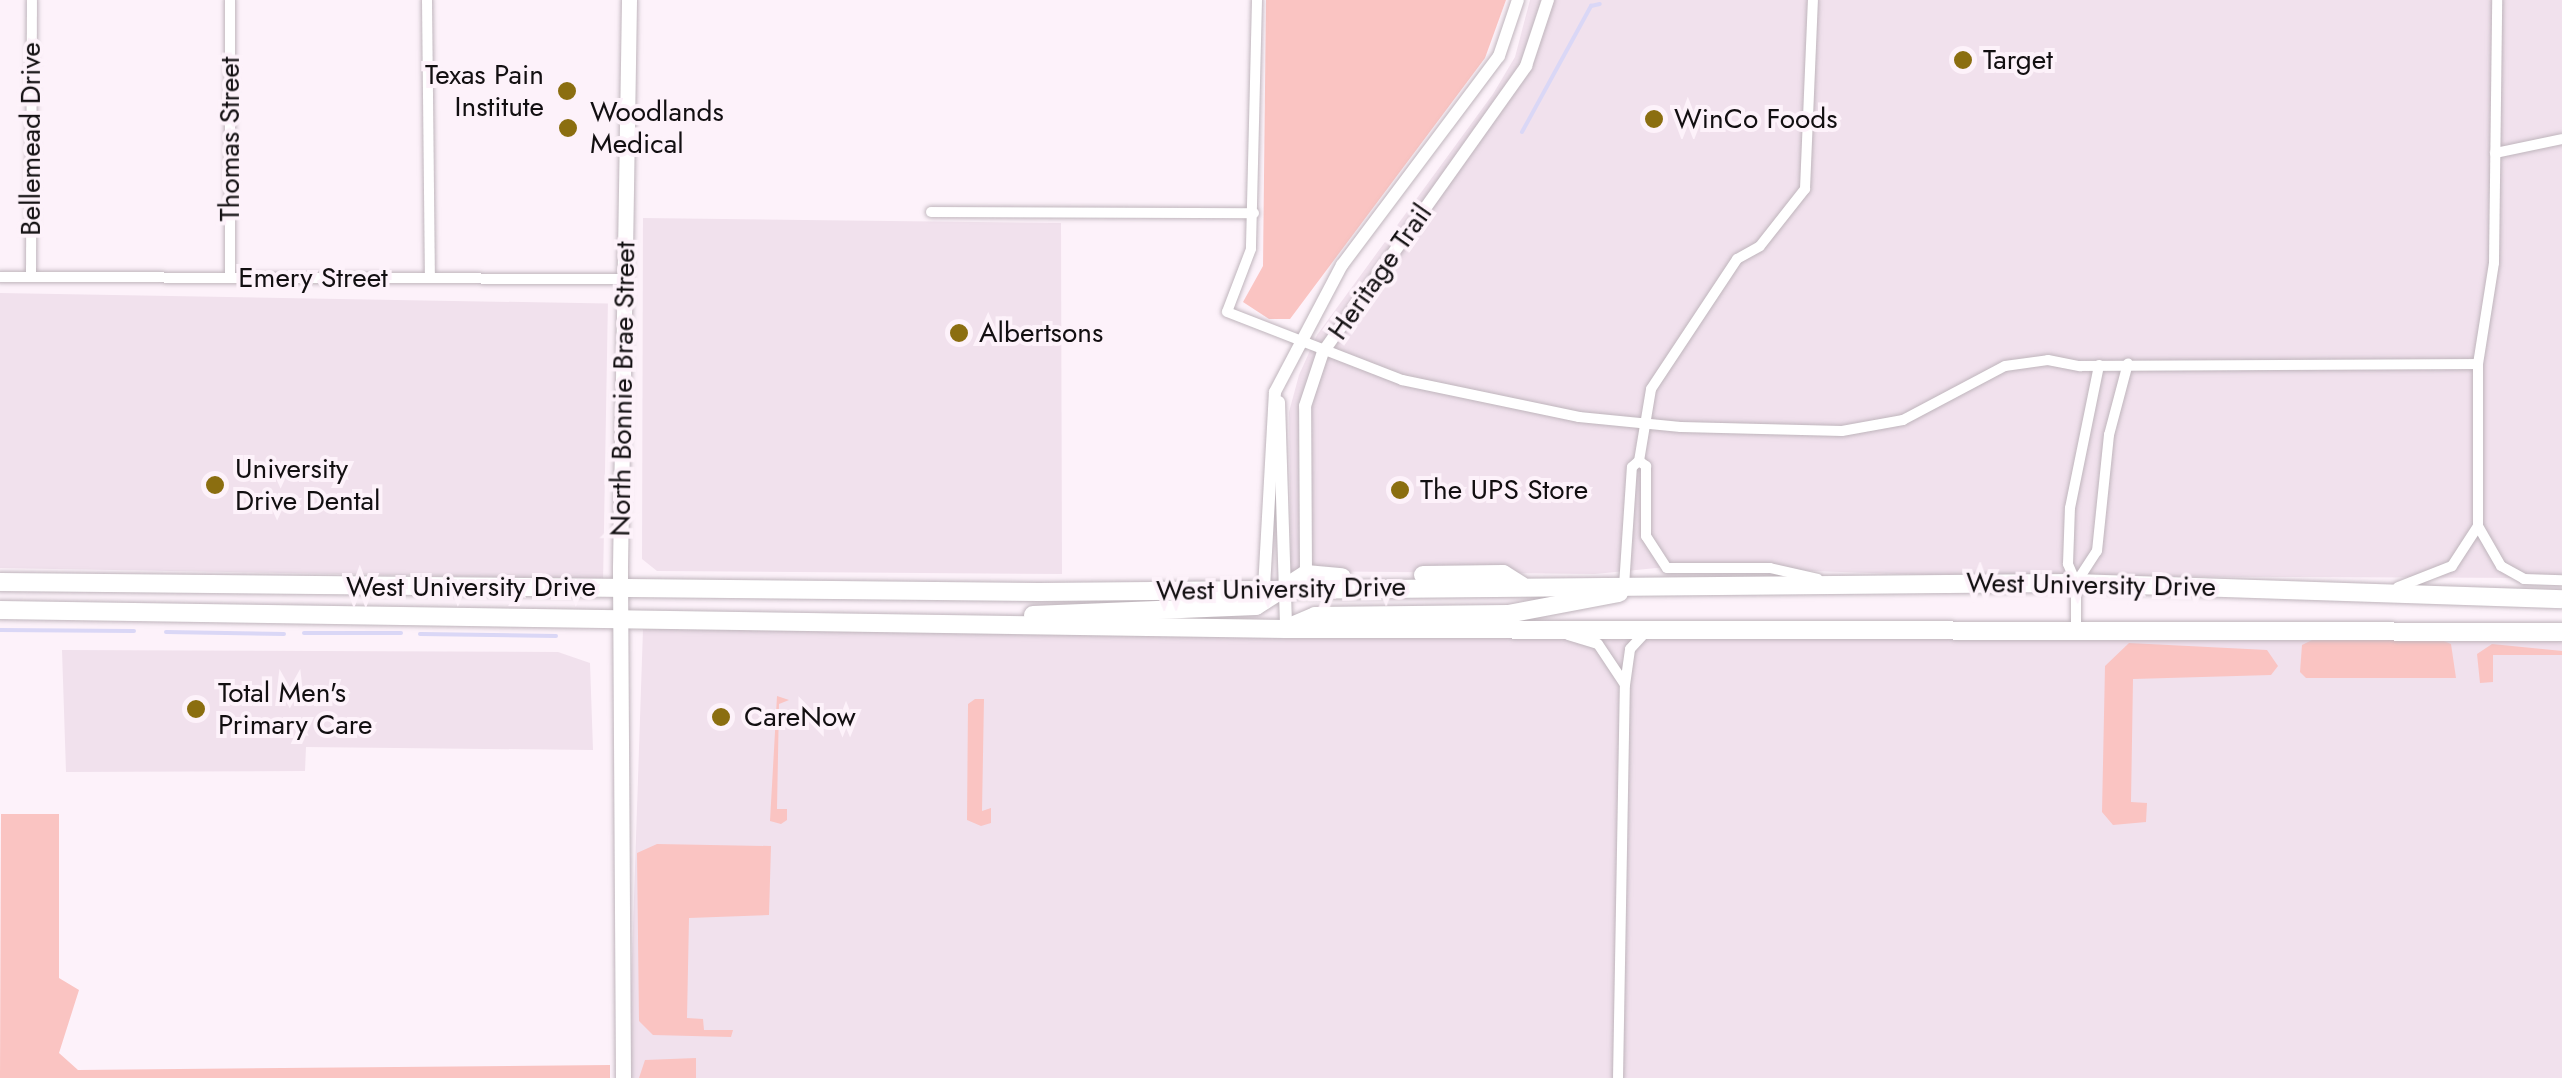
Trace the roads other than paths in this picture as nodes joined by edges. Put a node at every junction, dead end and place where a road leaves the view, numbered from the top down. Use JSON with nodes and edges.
{"nodes":[{"id":1,"x":32,"y":0,"type":"edge"},
{"id":2,"x":230,"y":0,"type":"edge"},
{"id":3,"x":426,"y":0,"type":"edge"},
{"id":4,"x":629,"y":0,"type":"edge"},
{"id":5,"x":1257,"y":0,"type":"edge"},
{"id":6,"x":1518,"y":0,"type":"edge"},
{"id":7,"x":1548,"y":0,"type":"edge"},
{"id":8,"x":1813,"y":0,"type":"edge"},
{"id":9,"x":2497,"y":0,"type":"edge"},
{"id":10,"x":2562,"y":140,"type":"edge"},
{"id":11,"x":2495,"y":154,"type":"junction"},
{"id":12,"x":930,"y":212,"type":"dead end"},
{"id":13,"x":1254,"y":213,"type":"junction"},
{"id":14,"x":0,"y":277,"type":"edge"},
{"id":15,"x":30,"y":277,"type":"junction"},
{"id":16,"x":230,"y":278,"type":"junction"},
{"id":17,"x":430,"y":278,"type":"junction"},
{"id":18,"x":625,"y":279,"type":"junction"},
{"id":19,"x":1299,"y":342,"type":"junction"},
{"id":20,"x":1324,"y":352,"type":"junction"},
{"id":21,"x":2128,"y":364,"type":"junction"},
{"id":22,"x":2478,"y":364,"type":"junction"},
{"id":23,"x":2099,"y":365,"type":"junction"},
{"id":24,"x":1279,"y":384,"type":"junction"},
{"id":25,"x":1644,"y":425,"type":"junction"},
{"id":26,"x":1639,"y":461,"type":"junction"},
{"id":27,"x":2478,"y":526,"type":"junction"},
{"id":28,"x":1306,"y":574,"type":"junction"},
{"id":29,"x":2562,"y":580,"type":"edge"},
{"id":30,"x":0,"y":582,"type":"edge"},
{"id":31,"x":2076,"y":582,"type":"junction"},
{"id":32,"x":1838,"y":584,"type":"junction"},
{"id":33,"x":148,"y":585,"type":"junction"},
{"id":34,"x":1654,"y":585,"type":"junction"},
{"id":35,"x":1523,"y":586,"type":"junction"},
{"id":36,"x":1624,"y":586,"type":"junction"},
{"id":37,"x":620,"y":588,"type":"junction"},
{"id":38,"x":1264,"y":588,"type":"junction"},
{"id":39,"x":1284,"y":588,"type":"junction"},
{"id":40,"x":2348,"y":592,"type":"junction"},
{"id":41,"x":2465,"y":595,"type":"junction"},
{"id":42,"x":2562,"y":598,"type":"edge"},
{"id":43,"x":0,"y":610,"type":"edge"},
{"id":44,"x":148,"y":612,"type":"junction"},
{"id":45,"x":622,"y":617,"type":"junction"},
{"id":46,"x":1004,"y":624,"type":"junction"},
{"id":47,"x":2076,"y":627,"type":"junction"},
{"id":48,"x":1543,"y":628,"type":"junction"},
{"id":49,"x":1650,"y":628,"type":"junction"},
{"id":50,"x":1286,"y":629,"type":"junction"},
{"id":51,"x":2464,"y":629,"type":"junction"},
{"id":52,"x":2562,"y":632,"type":"edge"},
{"id":53,"x":1624,"y":685,"type":"junction"},
{"id":54,"x":623,"y":1078,"type":"edge"},
{"id":55,"x":1618,"y":1078,"type":"edge"}],
"edges":[{"from":1,"to":15,"type":"street","name":"Bellemead Drive"},
{"from":2,"to":16,"type":"street","name":"Thomas Street"},
{"from":3,"to":17,"type":"street"},
{"from":4,"to":18,"type":"main road","name":"North Bonnie Brae Street"},
{"from":5,"to":13,"type":"street"},
{"from":6,"to":19,"type":"street","name":"Heritage Trail"},
{"from":7,"to":20,"type":"street","name":"Heritage Trail"},
{"from":8,"to":25,"type":"street"},
{"from":9,"to":11,"type":"street"},
{"from":10,"to":11,"type":"street"},
{"from":11,"to":22,"type":"street"},
{"from":12,"to":13,"type":"street"},
{"from":13,"to":19,"type":"street"},
{"from":14,"to":15,"type":"street","name":"Emery Street"},
{"from":15,"to":16,"type":"street","name":"Emery Street"},
{"from":16,"to":17,"type":"street","name":"Emery Street"},
{"from":17,"to":18,"type":"street","name":"Emery Street"},
{"from":18,"to":37,"type":"main road","name":"North Bonnie Brae Street"},
{"from":19,"to":20,"type":"street"},
{"from":19,"to":24,"type":"street","name":"Heritage Trail"},
{"from":20,"to":25,"type":"street"},
{"from":20,"to":28,"type":"street","name":"Heritage Trail"},
{"from":21,"to":22,"type":"street"},
{"from":21,"to":23,"type":"street"},
{"from":21,"to":31,"type":"street"},
{"from":22,"to":27,"type":"street"},
{"from":23,"to":25,"type":"street"},
{"from":23,"to":31,"type":"street"},
{"from":24,"to":38,"type":"street","name":"Heritage Trail"},
{"from":24,"to":39,"type":"street","name":"Heritage Trail"},
{"from":25,"to":26,"type":"street"},
{"from":26,"to":32,"type":"street"},
{"from":26,"to":36,"type":"street"},
{"from":27,"to":29,"type":"street"},
{"from":27,"to":40,"type":"street"},
{"from":28,"to":35,"type":"main road"},
{"from":28,"to":39,"type":"main road"},
{"from":30,"to":33,"type":"main road","name":"West University Drive"},
{"from":31,"to":32,"type":"main road","name":"West University Drive"},
{"from":31,"to":40,"type":"main road","name":"West University Drive"},
{"from":31,"to":47,"type":"street"},
{"from":32,"to":34,"type":"main road","name":"West University Drive"},
{"from":33,"to":37,"type":"main road","name":"West University Drive"},
{"from":33,"to":44,"type":"main road"},
{"from":34,"to":36,"type":"main road","name":"West University Drive"},
{"from":34,"to":50,"type":"main road"},
{"from":35,"to":36,"type":"main road","name":"West University Drive"},
{"from":35,"to":39,"type":"main road","name":"West University Drive"},
{"from":37,"to":38,"type":"main road","name":"West University Drive"},
{"from":37,"to":45,"type":"main road","name":"North Bonnie Brae Street"},
{"from":38,"to":39,"type":"main road","name":"West University Drive"},
{"from":39,"to":46,"type":"main road"},
{"from":39,"to":50,"type":"street","name":"Heritage Trail"},
{"from":40,"to":41,"type":"main road","name":"West University Drive"},
{"from":41,"to":42,"type":"main road","name":"West University Drive"},
{"from":41,"to":51,"type":"main road"},
{"from":43,"to":44,"type":"main road","name":"West University Drive"},
{"from":44,"to":45,"type":"main road","name":"West University Drive"},
{"from":45,"to":46,"type":"main road","name":"West University Drive"},
{"from":45,"to":54,"type":"main road","name":"North Bonnie Brae Street"},
{"from":46,"to":50,"type":"main road","name":"West University Drive"},
{"from":47,"to":49,"type":"main road","name":"West University Drive"},
{"from":47,"to":51,"type":"main road","name":"West University Drive"},
{"from":48,"to":49,"type":"main road","name":"West University Drive"},
{"from":48,"to":50,"type":"main road","name":"West University Drive"},
{"from":48,"to":53,"type":"street"},
{"from":49,"to":53,"type":"street"},
{"from":51,"to":52,"type":"main road","name":"West University Drive"},
{"from":53,"to":55,"type":"street"}]}
